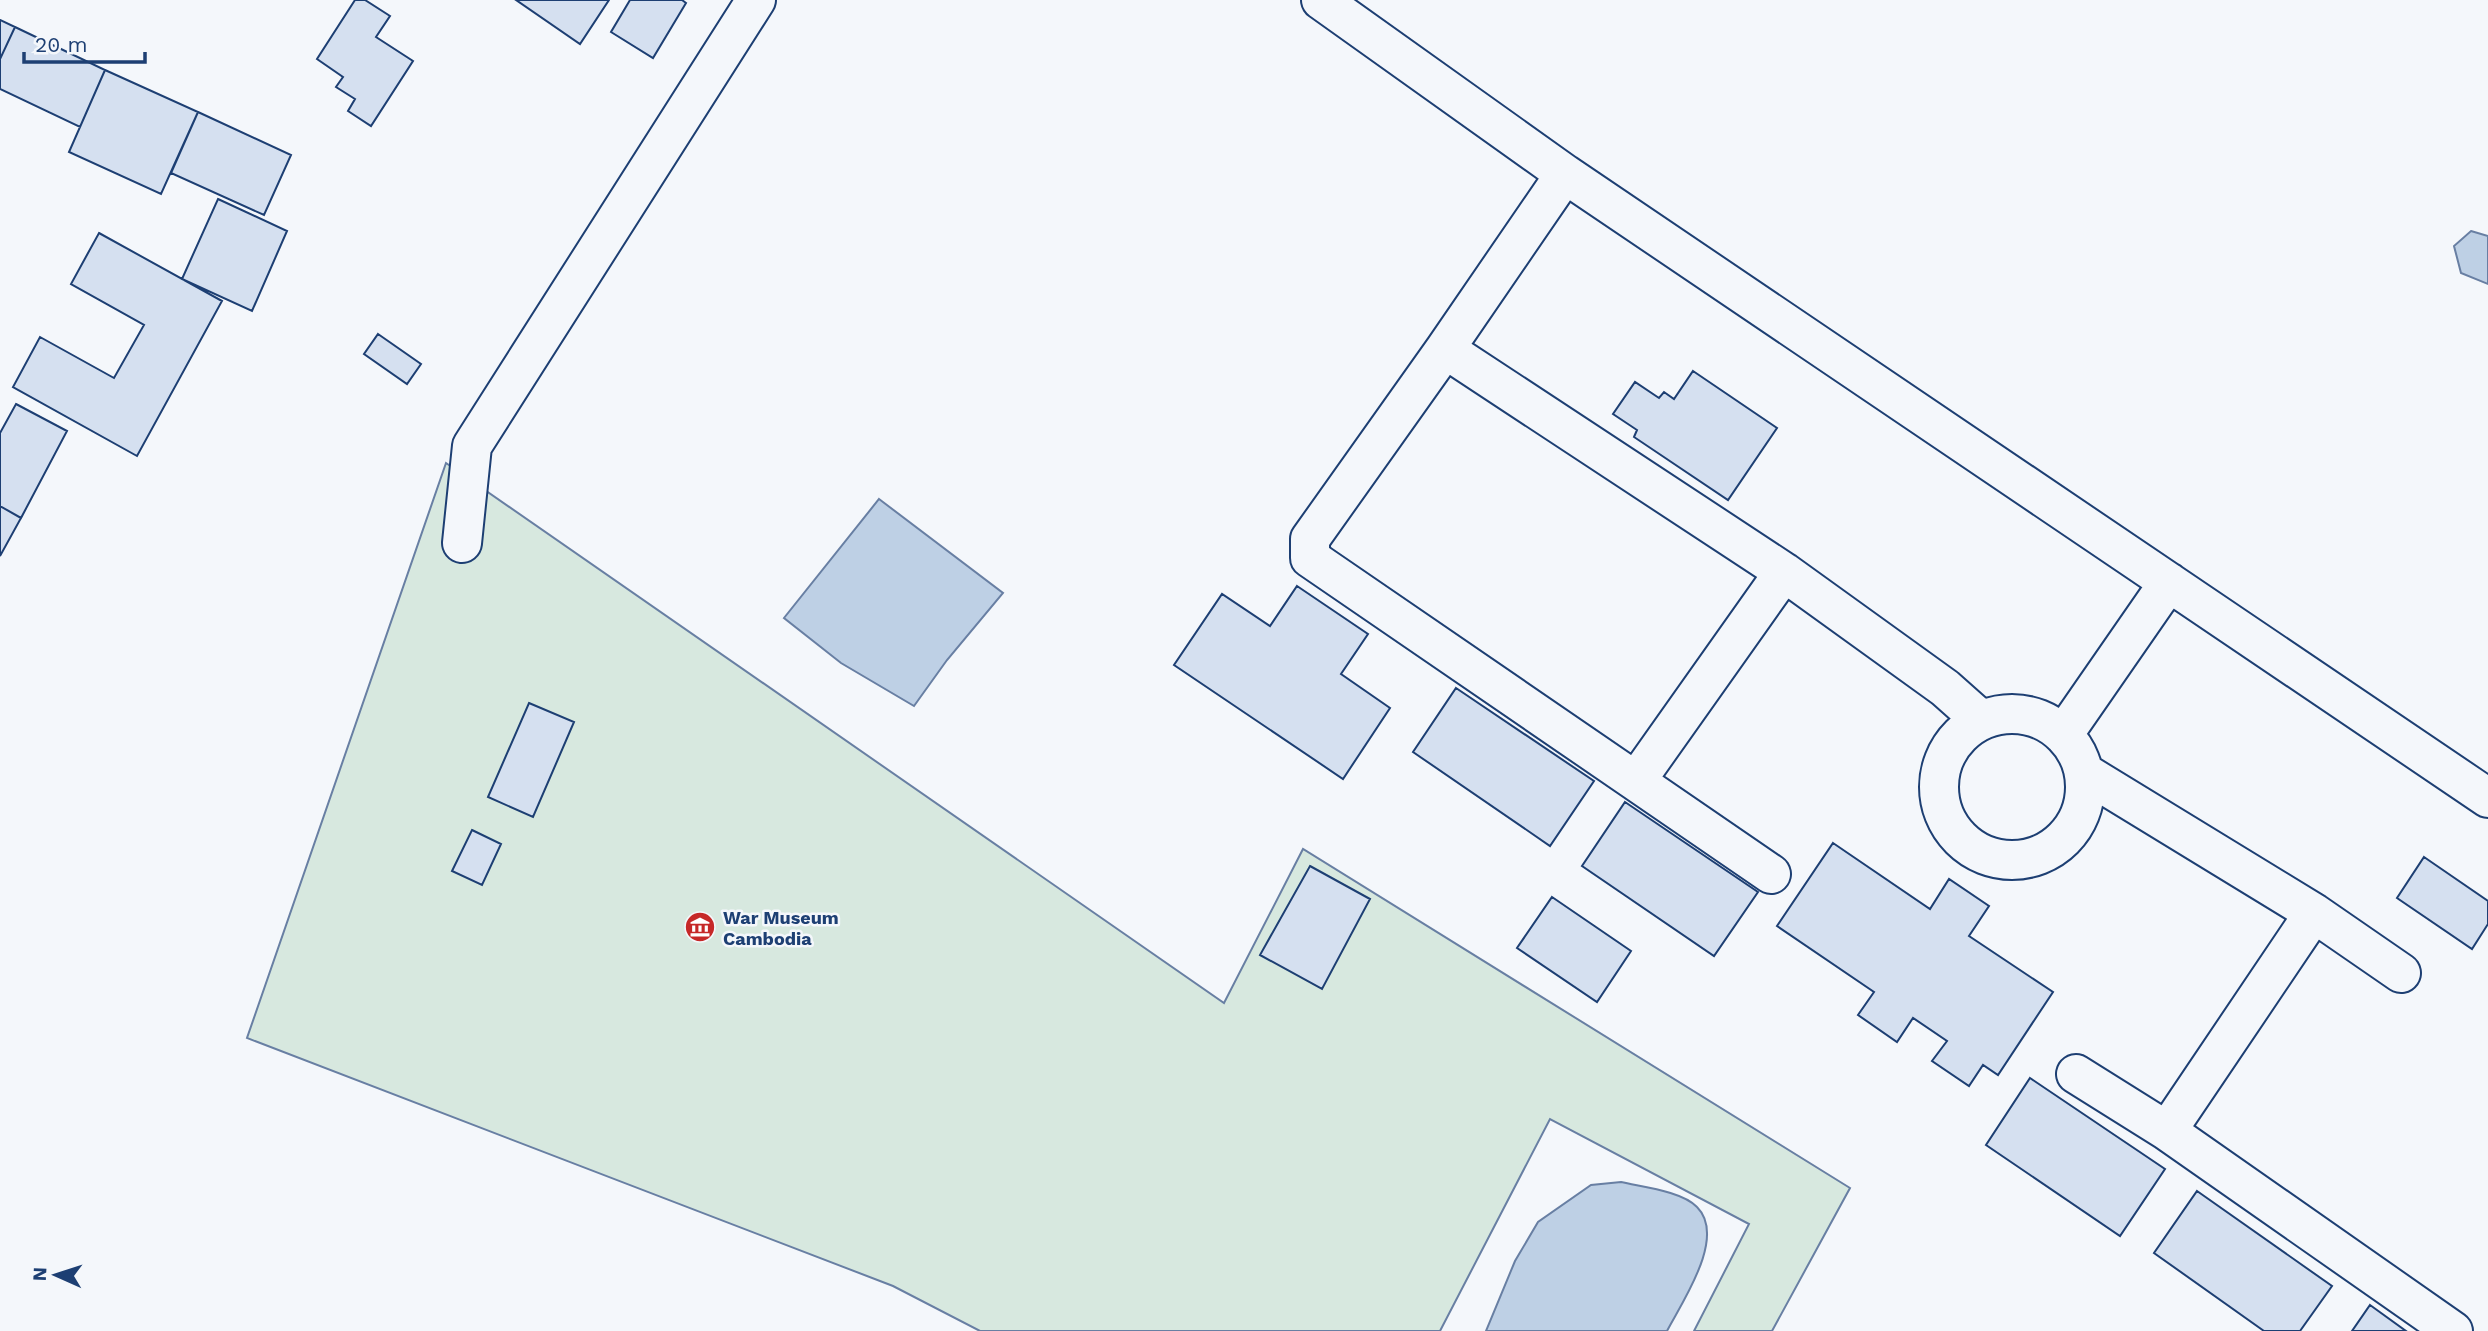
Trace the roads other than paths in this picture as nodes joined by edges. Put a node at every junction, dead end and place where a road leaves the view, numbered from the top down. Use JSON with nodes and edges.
{"nodes":[{"id":1,"x":756,"y":0,"type":"edge"},
{"id":2,"x":1337,"y":5,"type":"edge"},
{"id":3,"x":1565,"y":174,"type":"junction"},
{"id":4,"x":1445,"y":349,"type":"junction"},
{"id":5,"x":462,"y":543,"type":"dead end"},
{"id":6,"x":1784,"y":572,"type":"junction"},
{"id":7,"x":2169,"y":582,"type":"junction"},
{"id":8,"x":1981,"y":720,"type":"junction"},
{"id":9,"x":2063,"y":734,"type":"junction"},
{"id":10,"x":2085,"y":773,"type":"junction"},
{"id":11,"x":1636,"y":782,"type":"junction"},
{"id":12,"x":2488,"y":798,"type":"edge"},
{"id":13,"x":1771,"y":874,"type":"dead end"},
{"id":14,"x":2314,"y":913,"type":"junction"},
{"id":15,"x":2402,"y":973,"type":"dead end"},
{"id":16,"x":2076,"y":1074,"type":"dead end"},
{"id":17,"x":2167,"y":1130,"type":"junction"},
{"id":18,"x":2454,"y":1331,"type":"edge"}],
"edges":[{"from":1,"to":5,"type":"street"},
{"from":2,"to":3,"type":"street"},
{"from":3,"to":4,"type":"street"},
{"from":3,"to":7,"type":"street"},
{"from":4,"to":6,"type":"street"},
{"from":4,"to":11,"type":"street"},
{"from":6,"to":8,"type":"street"},
{"from":6,"to":11,"type":"street"},
{"from":7,"to":9,"type":"street"},
{"from":7,"to":12,"type":"street"},
{"from":8,"to":9,"type":"street"},
{"from":8,"to":10,"type":"street"},
{"from":9,"to":10,"type":"street"},
{"from":10,"to":14,"type":"street"},
{"from":11,"to":13,"type":"street"},
{"from":14,"to":15,"type":"street"},
{"from":14,"to":17,"type":"street"},
{"from":16,"to":17,"type":"street"},
{"from":17,"to":18,"type":"street"}]}
